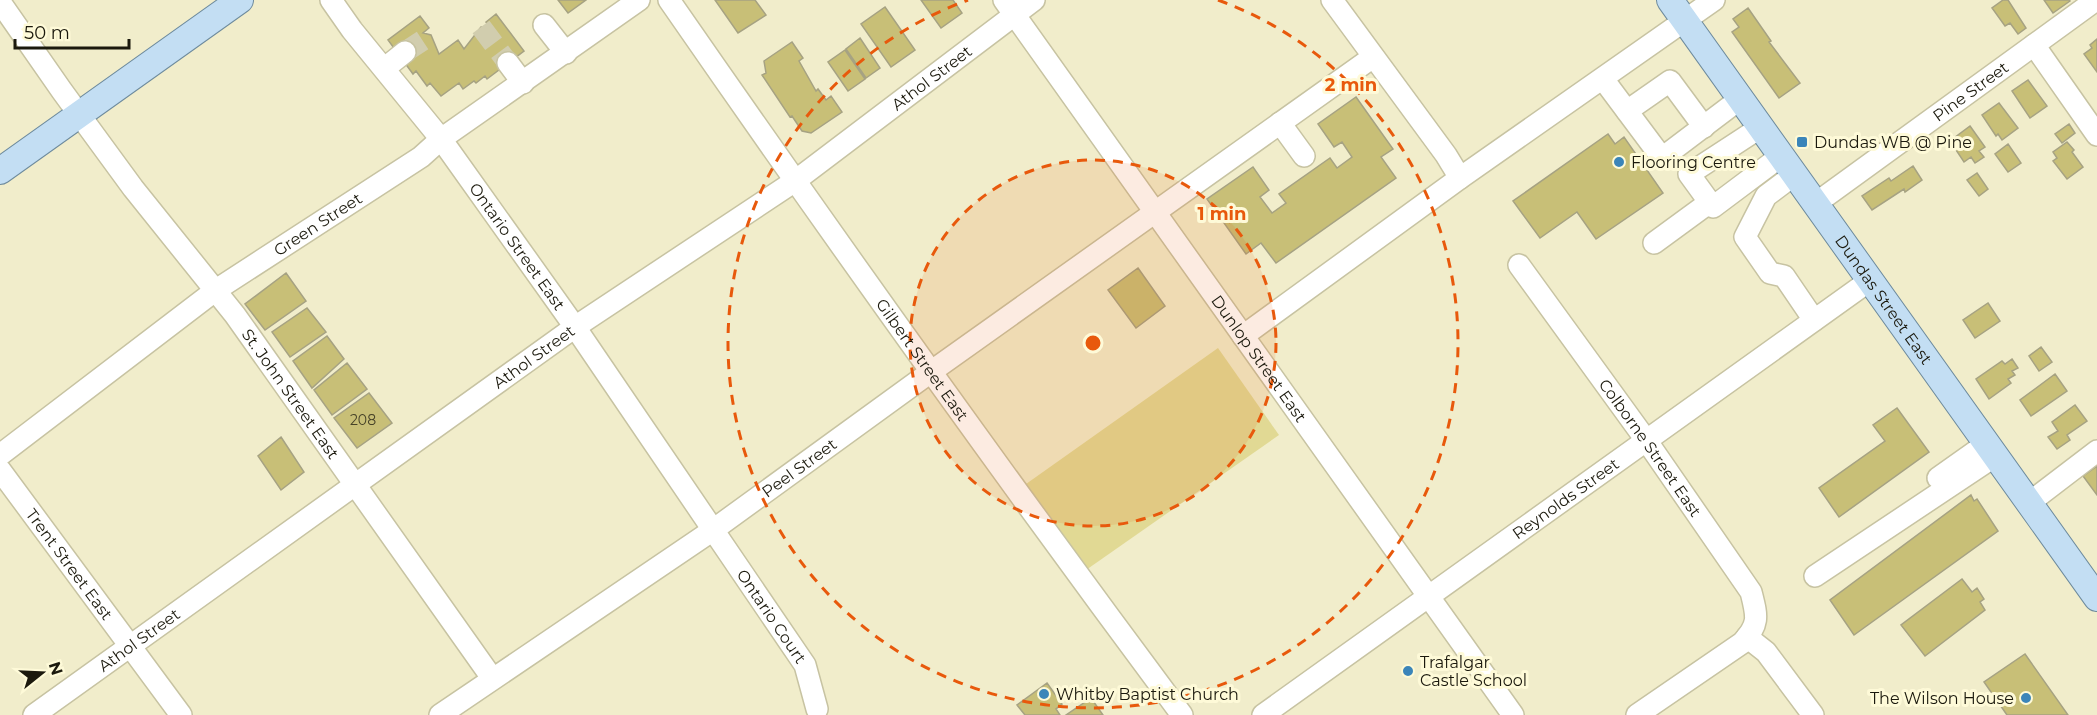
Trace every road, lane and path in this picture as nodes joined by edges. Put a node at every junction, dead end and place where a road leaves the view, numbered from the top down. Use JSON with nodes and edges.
{"nodes":[{"id":1,"x":240,"y":0,"type":"edge"},
{"id":2,"x":331,"y":0,"type":"edge"},
{"id":3,"x":639,"y":0,"type":"edge"},
{"id":4,"x":669,"y":0,"type":"edge"},
{"id":5,"x":1034,"y":0,"type":"edge"},
{"id":6,"x":1332,"y":0,"type":"edge"},
{"id":7,"x":1670,"y":0,"type":"edge"},
{"id":8,"x":1714,"y":0,"type":"edge"},
{"id":9,"x":2096,"y":0,"type":"edge"},
{"id":10,"x":0,"y":2,"type":"edge"},
{"id":11,"x":1009,"y":7,"type":"edge"},
{"id":12,"x":1685,"y":21,"type":"junction"},
{"id":13,"x":544,"y":25,"type":"dead end"},
{"id":14,"x":2034,"y":45,"type":"junction"},
{"id":15,"x":405,"y":52,"type":"tunnel mouth"},
{"id":16,"x":566,"y":53,"type":"junction"},
{"id":17,"x":1373,"y":57,"type":"junction"},
{"id":18,"x":508,"y":63,"type":"tunnel mouth"},
{"id":19,"x":385,"y":68,"type":"junction"},
{"id":20,"x":1603,"y":79,"type":"junction"},
{"id":21,"x":523,"y":83,"type":"junction"},
{"id":22,"x":1740,"y":99,"type":"junction"},
{"id":23,"x":1627,"y":111,"type":"junction"},
{"id":24,"x":79,"y":115,"type":"junction"},
{"id":25,"x":1280,"y":123,"type":"junction"},
{"id":26,"x":1704,"y":127,"type":"junction"},
{"id":27,"x":1761,"y":127,"type":"junction"},
{"id":28,"x":2097,"y":135,"type":"edge"},
{"id":29,"x":441,"y":139,"type":"junction"},
{"id":30,"x":1304,"y":156,"type":"dead end"},
{"id":31,"x":1788,"y":165,"type":"junction"},
{"id":32,"x":0,"y":171,"type":"edge"},
{"id":33,"x":1460,"y":178,"type":"junction"},
{"id":34,"x":795,"y":181,"type":"junction"},
{"id":35,"x":1710,"y":202,"type":"junction"},
{"id":36,"x":1815,"y":204,"type":"junction"},
{"id":37,"x":1155,"y":213,"type":"junction"},
{"id":38,"x":1654,"y":243,"type":"dead end"},
{"id":39,"x":1519,"y":265,"type":"dead end"},
{"id":40,"x":1869,"y":281,"type":"junction"},
{"id":41,"x":216,"y":290,"type":"junction"},
{"id":42,"x":1814,"y":320,"type":"junction"},
{"id":43,"x":575,"y":327,"type":"junction"},
{"id":44,"x":1243,"y":336,"type":"junction"},
{"id":45,"x":932,"y":371,"type":"junction"},
{"id":46,"x":1646,"y":440,"type":"junction"},
{"id":47,"x":1991,"y":450,"type":"junction"},
{"id":48,"x":2097,"y":451,"type":"edge"},
{"id":49,"x":0,"y":455,"type":"edge"},
{"id":50,"x":0,"y":470,"type":"edge"},
{"id":51,"x":355,"y":485,"type":"junction"},
{"id":52,"x":2029,"y":503,"type":"junction"},
{"id":53,"x":713,"y":530,"type":"junction"},
{"id":54,"x":1819,"y":566,"type":"dead end"},
{"id":55,"x":1428,"y":598,"type":"junction"},
{"id":56,"x":2097,"y":598,"type":"edge"},
{"id":57,"x":1747,"y":638,"type":"junction"},
{"id":58,"x":130,"y":646,"type":"junction"},
{"id":59,"x":492,"y":678,"type":"junction"},
{"id":60,"x":817,"y":709,"type":"dead end"},
{"id":61,"x":34,"y":715,"type":"edge"},
{"id":62,"x":182,"y":715,"type":"edge"},
{"id":63,"x":440,"y":715,"type":"edge"},
{"id":64,"x":1182,"y":715,"type":"edge"},
{"id":65,"x":1263,"y":715,"type":"edge"},
{"id":66,"x":1513,"y":715,"type":"edge"},
{"id":67,"x":1637,"y":715,"type":"edge"},
{"id":68,"x":1813,"y":715,"type":"edge"}],
"edges":[{"from":1,"to":24,"type":"main road"},
{"from":2,"to":19,"type":"street","name":"Ontario Street East"},
{"from":3,"to":16,"type":"street","name":"Green Street"},
{"from":4,"to":34,"type":"street","name":"Gilbert Street East"},
{"from":5,"to":11,"type":"street","name":"Athol Street"},
{"from":6,"to":17,"type":"street"},
{"from":7,"to":12,"type":"main road","name":"Dundas Street East"},
{"from":8,"to":12,"type":"street"},
{"from":9,"to":14,"type":"street","name":"Pine Street"},
{"from":10,"to":24,"type":"street","name":"St. John Street East"},
{"from":11,"to":34,"type":"street","name":"Athol Street"},
{"from":11,"to":37,"type":"street","name":"Dunlop Street East"},
{"from":12,"to":20,"type":"street"},
{"from":12,"to":22,"type":"main road","name":"Dundas Street East"},
{"from":13,"to":16,"type":"street"},
{"from":14,"to":28,"type":"street"},
{"from":14,"to":36,"type":"street","name":"Pine Street"},
{"from":15,"to":19,"type":"street"},
{"from":16,"to":21,"type":"street","name":"Green Street"},
{"from":17,"to":25,"type":"street","name":"Peel Street"},
{"from":17,"to":33,"type":"street"},
{"from":18,"to":21,"type":"street"},
{"from":19,"to":29,"type":"street","name":"Ontario Street East"},
{"from":20,"to":23,"type":"street"},
{"from":20,"to":33,"type":"street"},
{"from":21,"to":29,"type":"street","name":"Green Street"},
{"from":22,"to":26,"type":"street"},
{"from":22,"to":27,"type":"main road","name":"Dundas Street East"},
{"from":23,"to":26,"type":"street"},
{"from":23,"to":26,"type":"street"},
{"from":24,"to":32,"type":"main road"},
{"from":24,"to":41,"type":"street","name":"St. John Street East"},
{"from":25,"to":30,"type":"street"},
{"from":25,"to":37,"type":"street","name":"Peel Street"},
{"from":27,"to":31,"type":"main road","name":"Dundas Street East"},
{"from":27,"to":35,"type":"street"},
{"from":29,"to":41,"type":"street","name":"Green Street"},
{"from":29,"to":43,"type":"street","name":"Ontario Street East"},
{"from":31,"to":35,"type":"street"},
{"from":31,"to":36,"type":"main road","name":"Dundas Street East"},
{"from":31,"to":42,"type":"street"},
{"from":33,"to":44,"type":"street"},
{"from":34,"to":43,"type":"street","name":"Athol Street"},
{"from":34,"to":45,"type":"street","name":"Gilbert Street East"},
{"from":35,"to":38,"type":"street"},
{"from":36,"to":40,"type":"main road","name":"Dundas Street East"},
{"from":37,"to":44,"type":"street","name":"Dunlop Street East"},
{"from":37,"to":45,"type":"street","name":"Peel Street"},
{"from":39,"to":46,"type":"street","name":"Colborne Street East"},
{"from":40,"to":42,"type":"street","name":"Reynolds Street"},
{"from":40,"to":47,"type":"main road","name":"Dundas Street East"},
{"from":41,"to":49,"type":"street","name":"Green Street"},
{"from":41,"to":51,"type":"street","name":"St. John Street East"},
{"from":42,"to":46,"type":"street","name":"Reynolds Street"},
{"from":43,"to":51,"type":"street","name":"Athol Street"},
{"from":43,"to":53,"type":"street","name":"Ontario Street East"},
{"from":44,"to":55,"type":"street","name":"Dunlop Street East"},
{"from":45,"to":53,"type":"street","name":"Peel Street"},
{"from":45,"to":64,"type":"street","name":"Gilbert Street East"},
{"from":46,"to":55,"type":"street","name":"Reynolds Street"},
{"from":46,"to":57,"type":"street","name":"Colborne Street East"},
{"from":47,"to":52,"type":"main road","name":"Dundas Street East"},
{"from":47,"to":54,"type":"street"},
{"from":48,"to":52,"type":"street"},
{"from":50,"to":58,"type":"street","name":"Trent Street East"},
{"from":51,"to":58,"type":"street","name":"Athol Street"},
{"from":51,"to":59,"type":"street","name":"St. John Street East"},
{"from":52,"to":56,"type":"main road","name":"Dundas Street East"},
{"from":53,"to":59,"type":"street","name":"Peel Street"},
{"from":53,"to":60,"type":"street","name":"Ontario Court"},
{"from":55,"to":65,"type":"street","name":"Reynolds Street"},
{"from":55,"to":66,"type":"street","name":"Dunlop Street East"},
{"from":57,"to":67,"type":"street"},
{"from":57,"to":68,"type":"street"},
{"from":58,"to":61,"type":"street","name":"Athol Street"},
{"from":58,"to":62,"type":"street","name":"Trent Street East"},
{"from":59,"to":63,"type":"street","name":"Peel Street"}]}
